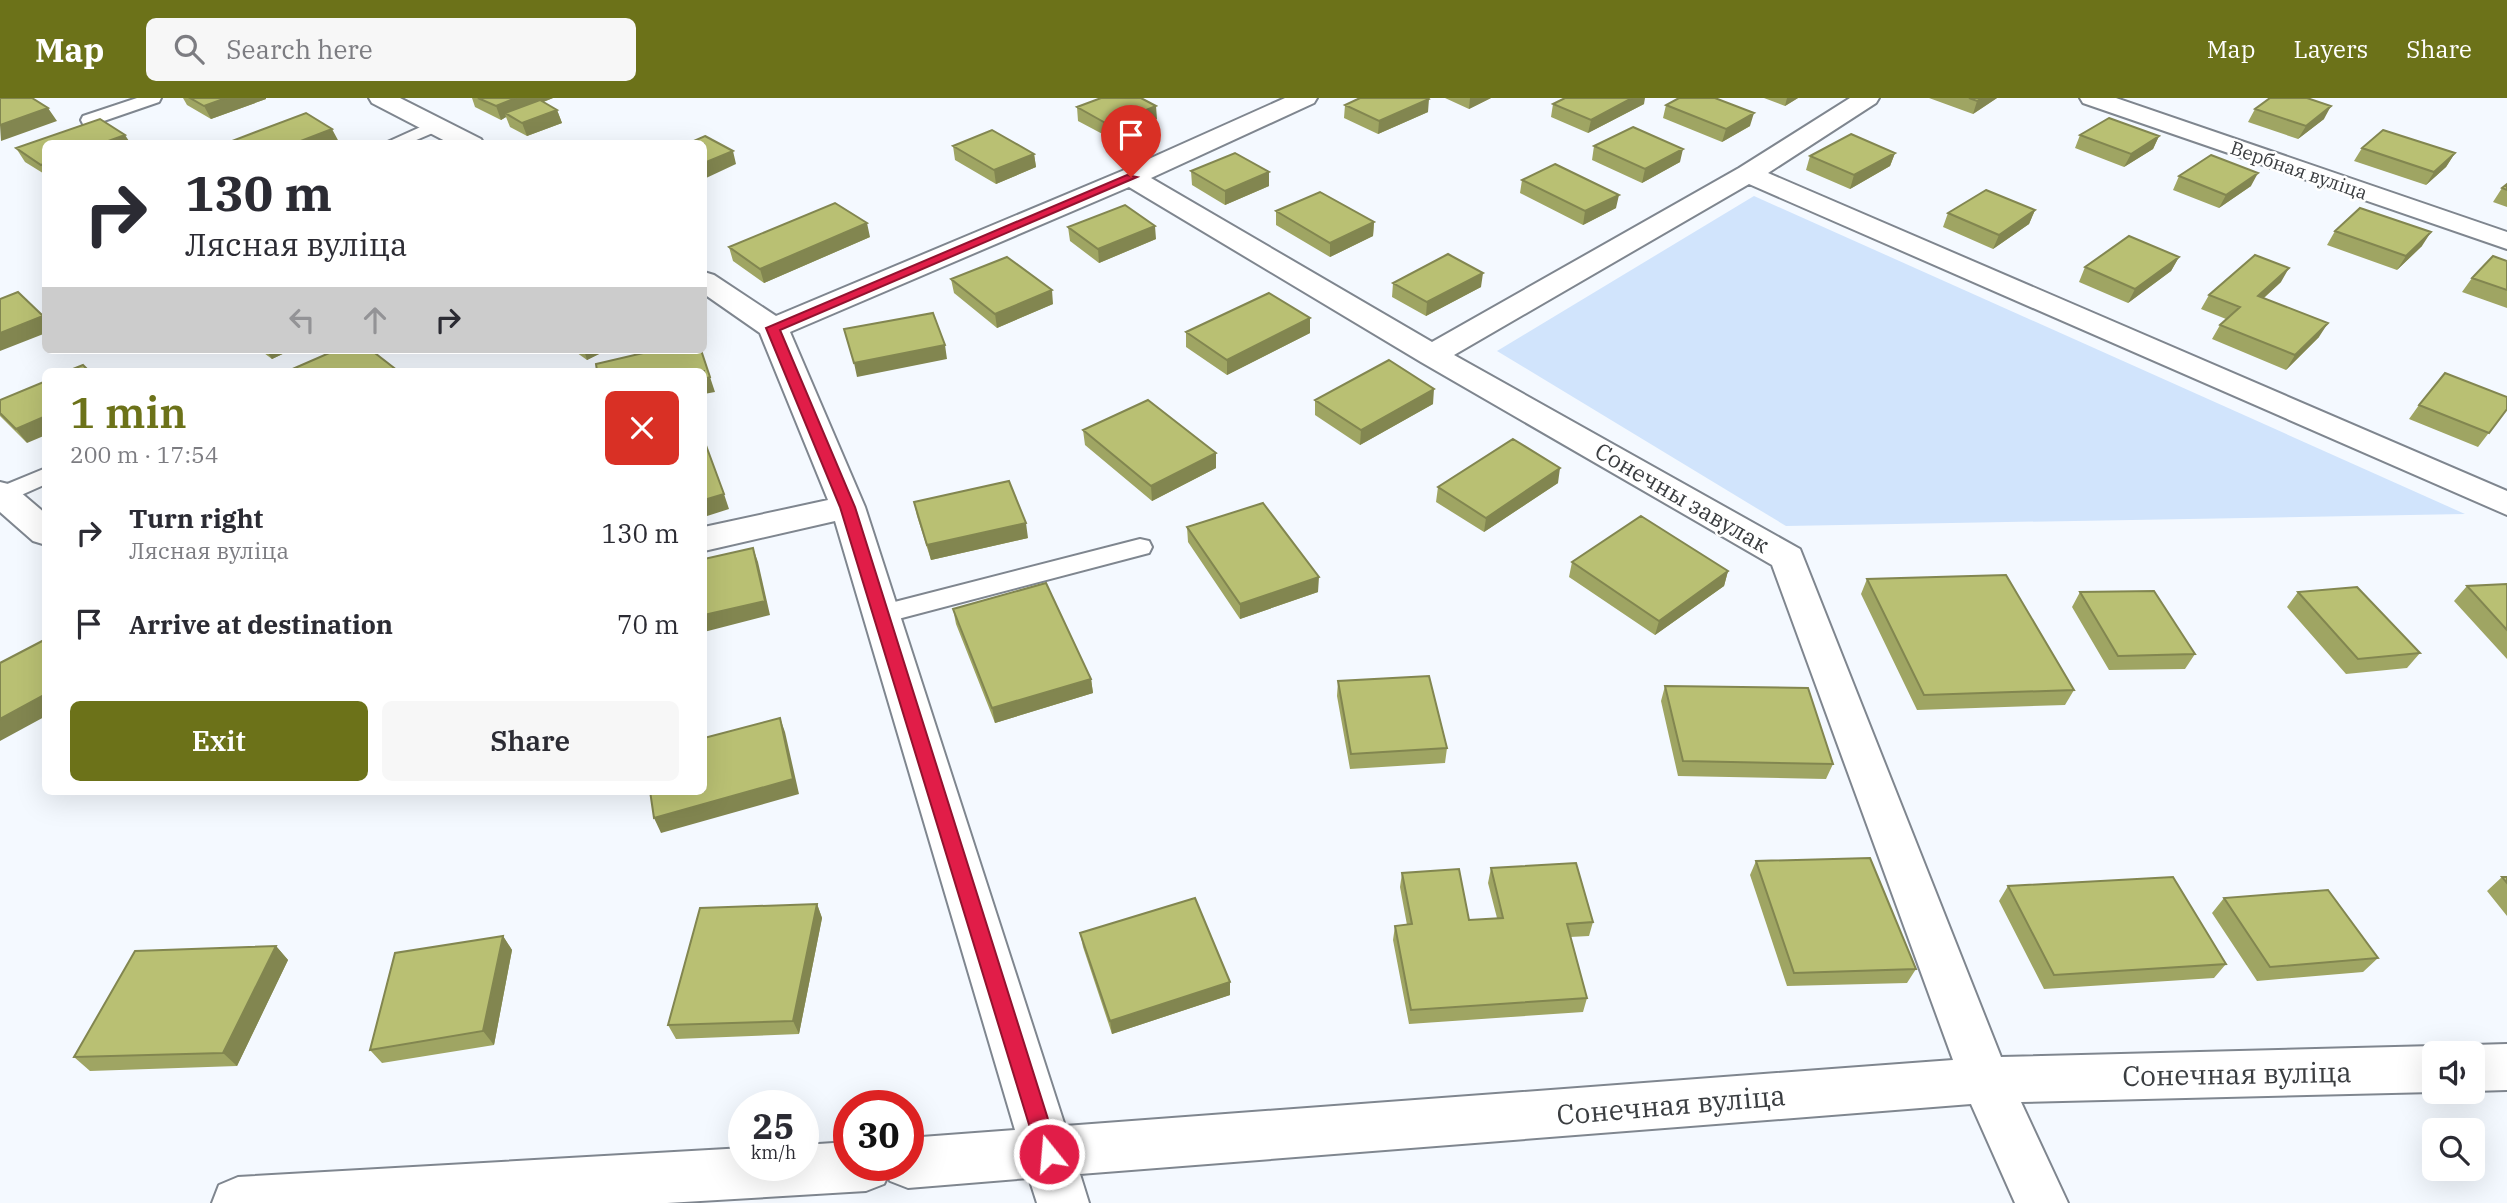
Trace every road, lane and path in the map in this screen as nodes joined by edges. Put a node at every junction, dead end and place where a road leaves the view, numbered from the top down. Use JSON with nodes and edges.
{"nodes":[{"id":1,"x":153,"y":98,"type":"edge"},
{"id":2,"x":381,"y":98,"type":"edge"},
{"id":3,"x":1305,"y":98,"type":"edge"},
{"id":4,"x":1867,"y":98,"type":"edge"},
{"id":5,"x":2092,"y":98,"type":"edge"},
{"id":6,"x":89,"y":120,"type":"edge"},
{"id":7,"x":436,"y":125,"type":"junction"},
{"id":8,"x":400,"y":140,"type":"edge"},
{"id":9,"x":464,"y":140,"type":"edge"},
{"id":10,"x":1748,"y":174,"type":"junction"},
{"id":11,"x":1131,"y":177,"type":"junction"},
{"id":12,"x":2507,"y":241,"type":"edge"},
{"id":13,"x":707,"y":283,"type":"edge"},
{"id":14,"x":773,"y":328,"type":"junction"},
{"id":15,"x":1432,"y":355,"type":"junction"},
{"id":16,"x":42,"y":477,"type":"edge"},
{"id":17,"x":1,"y":495,"type":"edge"},
{"id":18,"x":2507,"y":504,"type":"edge"},
{"id":19,"x":848,"y":507,"type":"junction"},
{"id":20,"x":42,"y":530,"type":"edge"},
{"id":21,"x":707,"y":538,"type":"edge"},
{"id":22,"x":1140,"y":547,"type":"dead end"},
{"id":23,"x":879,"y":615,"type":"junction"},
{"id":24,"x":2507,"y":1067,"type":"edge"},
{"id":25,"x":2485,"y":1068,"type":"edge"},
{"id":26,"x":2422,"y":1069,"type":"edge"},
{"id":27,"x":1985,"y":1080,"type":"junction"},
{"id":28,"x":1049,"y":1154,"type":"junction"},
{"id":29,"x":924,"y":1162,"type":"edge"},
{"id":30,"x":833,"y":1168,"type":"edge"},
{"id":31,"x":362,"y":1200,"type":"edge"},
{"id":32,"x":238,"y":1203,"type":"edge"},
{"id":33,"x":1063,"y":1203,"type":"edge"},
{"id":34,"x":2042,"y":1203,"type":"edge"}],
"edges":[{"from":1,"to":6,"type":"lane"},
{"from":2,"to":7,"type":"street"},
{"from":3,"to":11,"type":"street"},
{"from":4,"to":10,"type":"street"},
{"from":5,"to":12,"type":"street","name":"Вербная вуліца"},
{"from":7,"to":8,"type":"lane"},
{"from":7,"to":9,"type":"street"},
{"from":10,"to":15,"type":"street"},
{"from":10,"to":18,"type":"street"},
{"from":11,"to":14,"type":"street"},
{"from":11,"to":15,"type":"street","name":"Сонечны завулак"},
{"from":13,"to":14,"type":"street"},
{"from":14,"to":19,"type":"street"},
{"from":15,"to":27,"type":"street","name":"Сонечны завулак"},
{"from":16,"to":17,"type":"lane"},
{"from":17,"to":20,"type":"street"},
{"from":19,"to":21,"type":"street"},
{"from":19,"to":23,"type":"street"},
{"from":22,"to":23,"type":"lane"},
{"from":23,"to":28,"type":"street"},
{"from":24,"to":25,"type":"street"},
{"from":26,"to":27,"type":"street","name":"Сонечная вуліца"},
{"from":27,"to":28,"type":"street","name":"Сонечная вуліца"},
{"from":27,"to":34,"type":"street","name":"Сонечны завулак"},
{"from":28,"to":29,"type":"street","name":"Сонечная вуліца"},
{"from":28,"to":33,"type":"street"},
{"from":30,"to":31,"type":"street"},
{"from":31,"to":32,"type":"street"}]}
